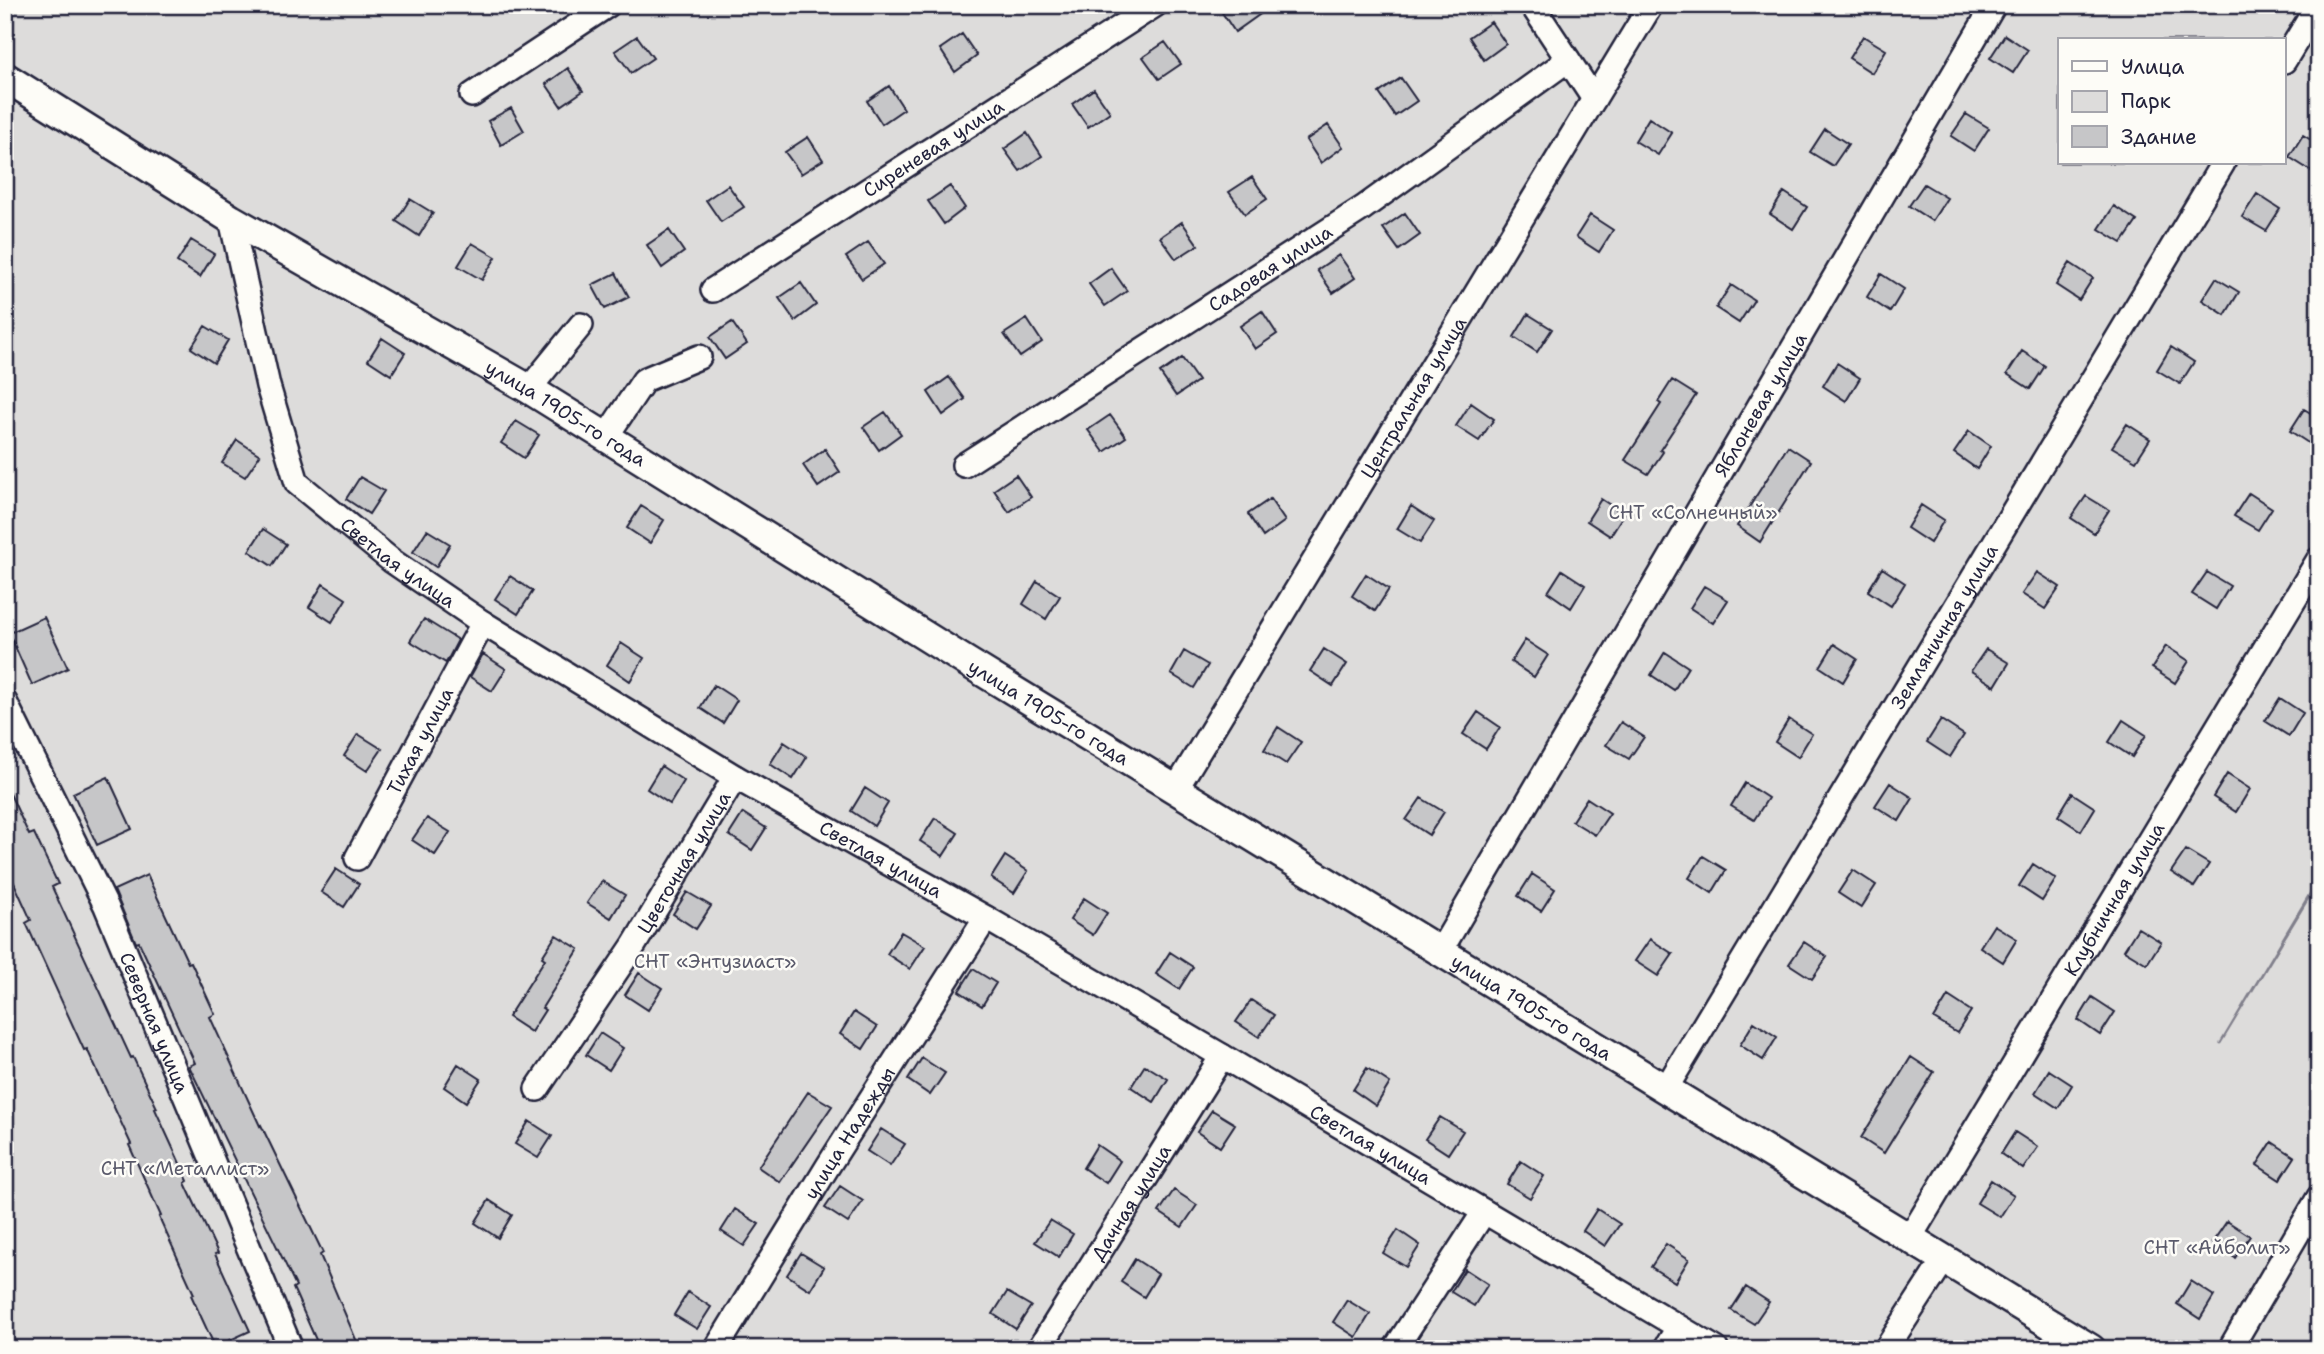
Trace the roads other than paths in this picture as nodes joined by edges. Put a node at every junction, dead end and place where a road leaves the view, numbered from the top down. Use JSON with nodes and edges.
{"nodes":[{"id":1,"x":608,"y":5,"type":"edge"},
{"id":2,"x":1155,"y":5,"type":"edge"},
{"id":3,"x":1532,"y":5,"type":"edge"},
{"id":4,"x":1651,"y":5,"type":"edge"},
{"id":5,"x":1994,"y":5,"type":"edge"},
{"id":6,"x":2318,"y":5,"type":"edge"},
{"id":7,"x":2286,"y":58,"type":"edge"},
{"id":8,"x":1568,"y":60,"type":"junction"},
{"id":9,"x":5,"y":77,"type":"edge"},
{"id":10,"x":472,"y":95,"type":"dead end"},
{"id":11,"x":1594,"y":99,"type":"junction"},
{"id":12,"x":2222,"y":164,"type":"edge"},
{"id":13,"x":231,"y":219,"type":"junction"},
{"id":14,"x":713,"y":290,"type":"dead end"},
{"id":15,"x":581,"y":325,"type":"dead end"},
{"id":16,"x":699,"y":357,"type":"dead end"},
{"id":17,"x":529,"y":389,"type":"junction"},
{"id":18,"x":606,"y":437,"type":"junction"},
{"id":19,"x":964,"y":465,"type":"dead end"},
{"id":20,"x":2319,"y":559,"type":"edge"},
{"id":21,"x":483,"y":623,"type":"junction"},
{"id":22,"x":5,"y":702,"type":"edge"},
{"id":23,"x":735,"y":777,"type":"junction"},
{"id":24,"x":1176,"y":789,"type":"junction"},
{"id":25,"x":357,"y":858,"type":"dead end"},
{"id":26,"x":986,"y":918,"type":"junction"},
{"id":27,"x":1441,"y":950,"type":"junction"},
{"id":28,"x":1222,"y":1056,"type":"junction"},
{"id":29,"x":537,"y":1089,"type":"dead end"},
{"id":30,"x":1665,"y":1090,"type":"junction"},
{"id":31,"x":2319,"y":1197,"type":"edge"},
{"id":32,"x":1484,"y":1212,"type":"junction"},
{"id":33,"x":1909,"y":1239,"type":"junction"},
{"id":34,"x":1943,"y":1261,"type":"junction"},
{"id":35,"x":1678,"y":1328,"type":"junction"},
{"id":36,"x":291,"y":1349,"type":"edge"},
{"id":37,"x":716,"y":1349,"type":"edge"},
{"id":38,"x":1039,"y":1349,"type":"edge"},
{"id":39,"x":1395,"y":1349,"type":"edge"},
{"id":40,"x":1665,"y":1349,"type":"edge"},
{"id":41,"x":1716,"y":1349,"type":"edge"},
{"id":42,"x":1886,"y":1349,"type":"edge"},
{"id":43,"x":2091,"y":1349,"type":"edge"},
{"id":44,"x":2230,"y":1349,"type":"edge"}],
"edges":[{"from":1,"to":10,"type":"street"},
{"from":2,"to":14,"type":"street","name":"Сиреневая улица"},
{"from":3,"to":8,"type":"street"},
{"from":4,"to":11,"type":"street","name":"Центральная улица"},
{"from":5,"to":27,"type":"street","name":"Яблоневая улица"},
{"from":6,"to":7,"type":"street"},
{"from":8,"to":11,"type":"street"},
{"from":8,"to":19,"type":"street","name":"Садовая улица"},
{"from":9,"to":13,"type":"street","name":"улица 1905-го года"},
{"from":11,"to":24,"type":"street","name":"Центральная улица"},
{"from":12,"to":30,"type":"street","name":"Земляничная улица"},
{"from":13,"to":17,"type":"street","name":"улица 1905-го года"},
{"from":13,"to":21,"type":"street","name":"Светлая улица"},
{"from":15,"to":17,"type":"street"},
{"from":16,"to":18,"type":"street"},
{"from":17,"to":18,"type":"street","name":"улица 1905-го года"},
{"from":18,"to":24,"type":"street","name":"улица 1905-го года"},
{"from":20,"to":33,"type":"street","name":"Клубничная улица"},
{"from":21,"to":23,"type":"street","name":"Светлая улица"},
{"from":21,"to":25,"type":"street","name":"Тихая улица"},
{"from":22,"to":36,"type":"street","name":"Северная улица"},
{"from":23,"to":26,"type":"street","name":"Светлая улица"},
{"from":23,"to":29,"type":"street","name":"Цветочная улица"},
{"from":24,"to":27,"type":"street","name":"улица 1905-го года"},
{"from":26,"to":28,"type":"street","name":"Светлая улица"},
{"from":26,"to":37,"type":"street","name":"улица Надежды"},
{"from":27,"to":30,"type":"street","name":"улица 1905-го года"},
{"from":28,"to":32,"type":"street","name":"Светлая улица"},
{"from":28,"to":38,"type":"street","name":"Дачная улица"},
{"from":30,"to":33,"type":"street","name":"улица 1905-го года"},
{"from":31,"to":44,"type":"street"},
{"from":32,"to":35,"type":"street","name":"Светлая улица"},
{"from":32,"to":39,"type":"street"},
{"from":33,"to":34,"type":"street","name":"улица 1905-го года"},
{"from":34,"to":42,"type":"street"},
{"from":34,"to":43,"type":"street","name":"улица 1905-го года"},
{"from":35,"to":40,"type":"street"},
{"from":35,"to":41,"type":"street","name":"Светлая улица"}]}
